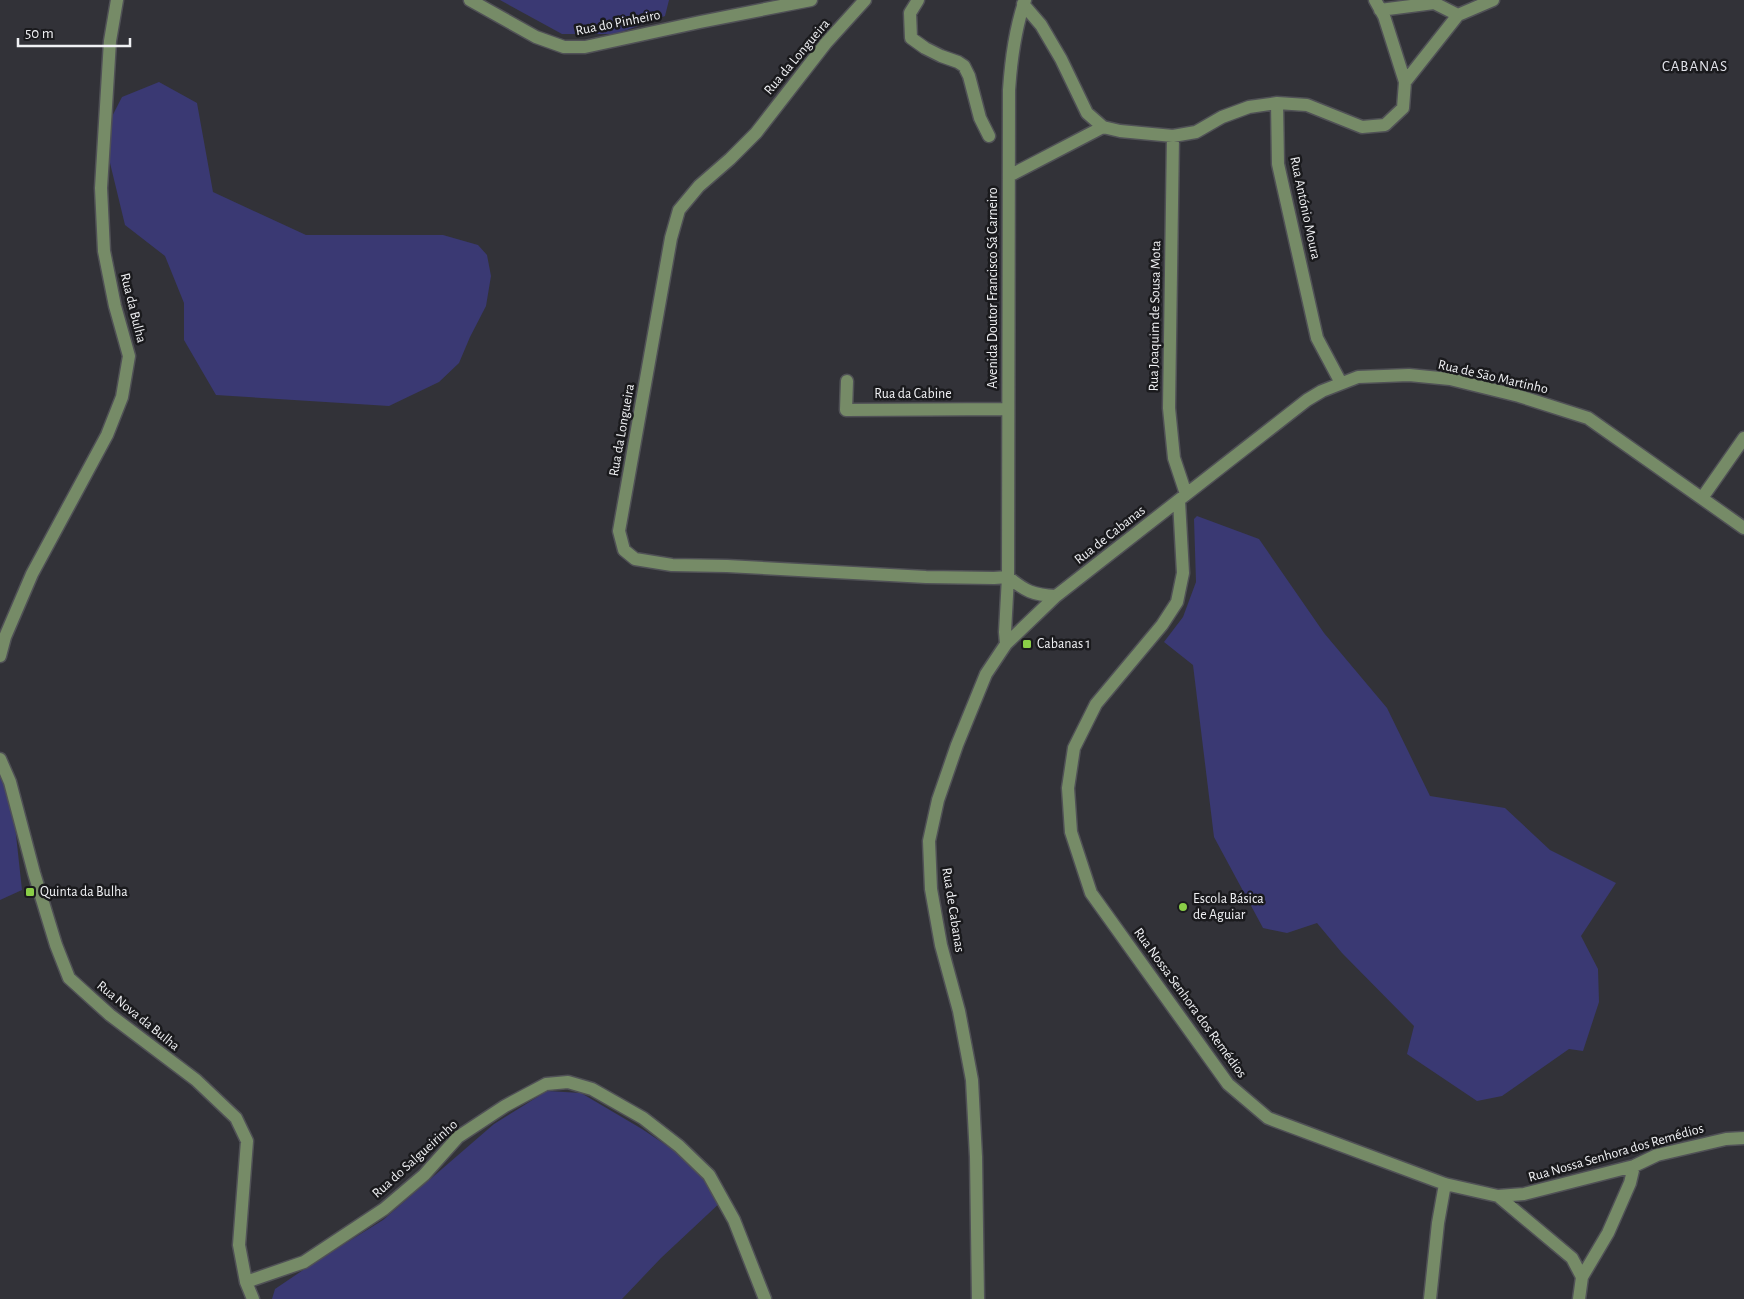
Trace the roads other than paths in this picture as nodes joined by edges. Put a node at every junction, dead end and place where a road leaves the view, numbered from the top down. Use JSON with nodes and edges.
{"nodes":[{"id":1,"x":117,"y":0,"type":"edge"},
{"id":2,"x":470,"y":0,"type":"edge"},
{"id":3,"x":811,"y":0,"type":"edge"},
{"id":4,"x":865,"y":0,"type":"edge"},
{"id":5,"x":918,"y":0,"type":"edge"},
{"id":6,"x":1493,"y":0,"type":"edge"},
{"id":7,"x":1024,"y":2,"type":"edge"},
{"id":8,"x":1380,"y":3,"type":"edge"},
{"id":9,"x":1458,"y":15,"type":"junction"},
{"id":10,"x":1405,"y":82,"type":"junction"},
{"id":11,"x":1277,"y":103,"type":"junction"},
{"id":12,"x":1103,"y":127,"type":"junction"},
{"id":13,"x":989,"y":136,"type":"dead end"},
{"id":14,"x":1174,"y":136,"type":"junction"},
{"id":15,"x":1009,"y":176,"type":"junction"},
{"id":16,"x":847,"y":380,"type":"dead end"},
{"id":17,"x":1341,"y":383,"type":"junction"},
{"id":18,"x":1008,"y":409,"type":"junction"},
{"id":19,"x":1744,"y":438,"type":"edge"},
{"id":20,"x":1183,"y":498,"type":"junction"},
{"id":21,"x":1702,"y":498,"type":"junction"},
{"id":22,"x":1744,"y":528,"type":"edge"},
{"id":23,"x":1008,"y":577,"type":"junction"},
{"id":24,"x":1056,"y":596,"type":"junction"},
{"id":25,"x":1006,"y":644,"type":"junction"},
{"id":26,"x":0,"y":656,"type":"edge"},
{"id":27,"x":0,"y":759,"type":"edge"},
{"id":28,"x":1744,"y":1138,"type":"edge"},
{"id":29,"x":1634,"y":1166,"type":"junction"},
{"id":30,"x":1445,"y":1184,"type":"junction"},
{"id":31,"x":1498,"y":1196,"type":"junction"},
{"id":32,"x":1582,"y":1277,"type":"junction"},
{"id":33,"x":246,"y":1282,"type":"junction"},
{"id":34,"x":253,"y":1299,"type":"edge"},
{"id":35,"x":765,"y":1299,"type":"edge"},
{"id":36,"x":978,"y":1299,"type":"edge"},
{"id":37,"x":1430,"y":1299,"type":"edge"},
{"id":38,"x":1579,"y":1299,"type":"edge"}],
"edges":[{"from":1,"to":26,"type":"street","name":"Rua da Bulha"},
{"from":2,"to":3,"type":"street","name":"Rua do Pinheiro"},
{"from":4,"to":23,"type":"street","name":"Rua da Longueira"},
{"from":5,"to":13,"type":"street"},
{"from":6,"to":9,"type":"street"},
{"from":7,"to":12,"type":"street"},
{"from":7,"to":15,"type":"street","name":"Avenida Doutor Francisco Sá Carneiro"},
{"from":8,"to":9,"type":"street"},
{"from":8,"to":10,"type":"street"},
{"from":9,"to":10,"type":"street"},
{"from":10,"to":11,"type":"street"},
{"from":11,"to":14,"type":"street"},
{"from":11,"to":17,"type":"street","name":"Rua António Moura"},
{"from":12,"to":14,"type":"street"},
{"from":12,"to":15,"type":"street"},
{"from":14,"to":20,"type":"street","name":"Rua Joaquim de Sousa Mota"},
{"from":15,"to":18,"type":"street","name":"Avenida Doutor Francisco Sá Carneiro"},
{"from":16,"to":18,"type":"street","name":"Rua da Cabine"},
{"from":17,"to":20,"type":"street","name":"Rua de São Martinho"},
{"from":17,"to":21,"type":"street","name":"Rua de São Martinho"},
{"from":18,"to":23,"type":"street","name":"Avenida Doutor Francisco Sá Carneiro"},
{"from":19,"to":21,"type":"street"},
{"from":20,"to":24,"type":"street","name":"Rua de Cabanas"},
{"from":20,"to":30,"type":"street","name":"Rua Nossa Senhora dos Remédios"},
{"from":21,"to":22,"type":"street","name":"Rua de São Martinho"},
{"from":23,"to":24,"type":"street"},
{"from":23,"to":25,"type":"street","name":"Avenida Doutor Francisco Sá Carneiro"},
{"from":24,"to":25,"type":"street","name":"Rua de Cabanas"},
{"from":25,"to":36,"type":"street","name":"Rua de Cabanas"},
{"from":27,"to":33,"type":"street","name":"Rua Nova da Bulha"},
{"from":28,"to":29,"type":"street","name":"Rua Nossa Senhora dos Remédios"},
{"from":29,"to":31,"type":"street","name":"Rua Nossa Senhora dos Remédios"},
{"from":29,"to":32,"type":"street"},
{"from":30,"to":31,"type":"street","name":"Rua Nossa Senhora dos Remédios"},
{"from":30,"to":37,"type":"street"},
{"from":31,"to":32,"type":"street"},
{"from":32,"to":38,"type":"street"},
{"from":33,"to":34,"type":"street","name":"Rua Nova da Bulha"},
{"from":33,"to":35,"type":"street","name":"Rua do Salgueirinho"}]}
